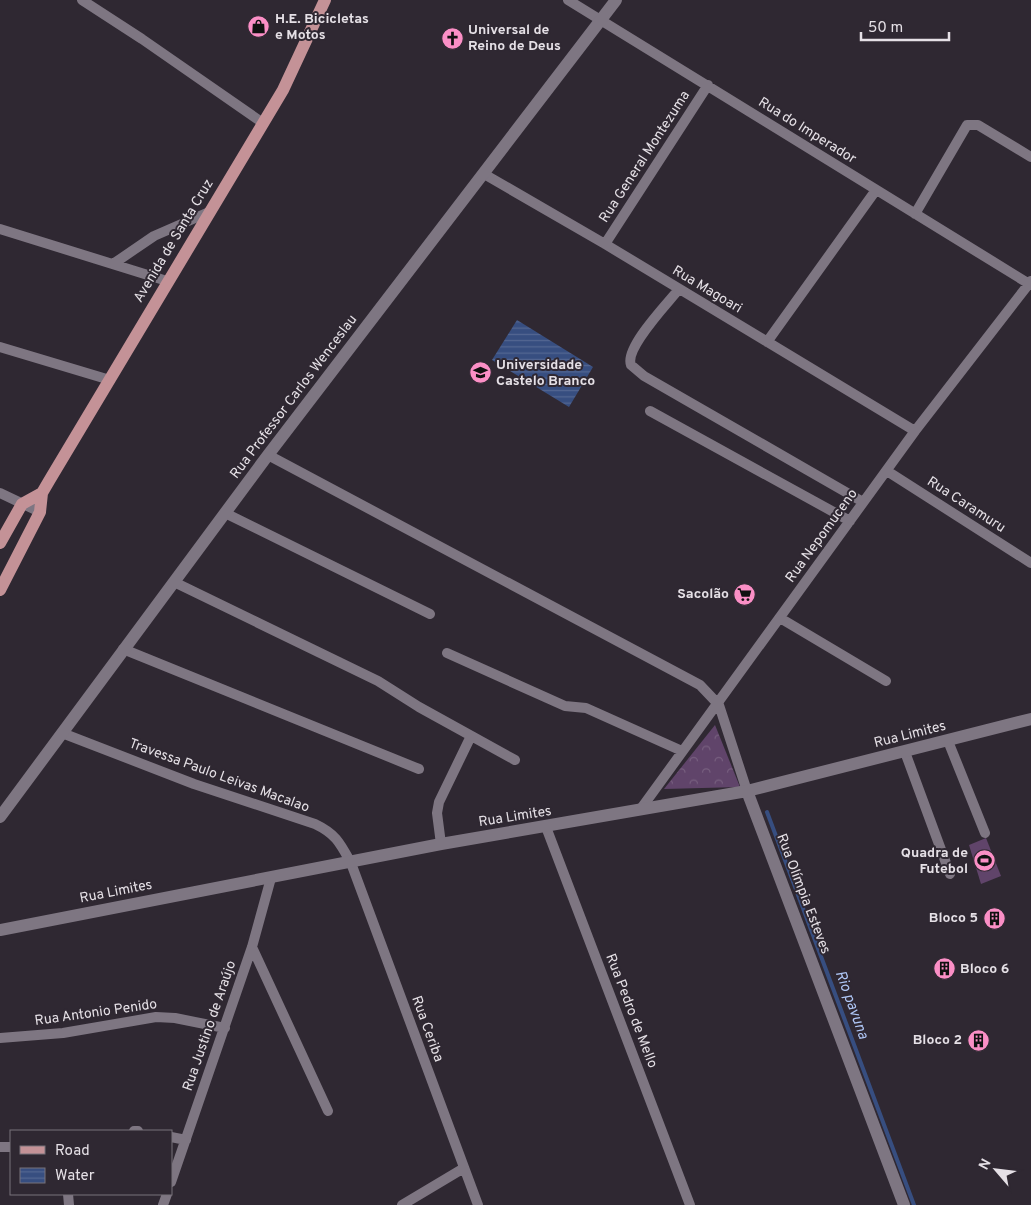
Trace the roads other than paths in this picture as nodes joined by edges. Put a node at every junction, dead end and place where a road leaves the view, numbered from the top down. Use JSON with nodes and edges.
{"nodes":[{"id":1,"x":82,"y":0,"type":"edge"},
{"id":2,"x":324,"y":0,"type":"edge"},
{"id":3,"x":568,"y":0,"type":"edge"},
{"id":4,"x":616,"y":0,"type":"edge"},
{"id":5,"x":602,"y":20,"type":"junction"},
{"id":6,"x":708,"y":85,"type":"junction"},
{"id":7,"x":263,"y":123,"type":"junction"},
{"id":8,"x":1031,"y":157,"type":"edge"},
{"id":9,"x":484,"y":174,"type":"junction"},
{"id":10,"x":876,"y":190,"type":"junction"},
{"id":11,"x":209,"y":212,"type":"junction"},
{"id":12,"x":914,"y":214,"type":"junction"},
{"id":13,"x":0,"y":229,"type":"edge"},
{"id":14,"x":605,"y":244,"type":"junction"},
{"id":15,"x":112,"y":264,"type":"junction"},
{"id":16,"x":167,"y":281,"type":"junction"},
{"id":17,"x":1030,"y":283,"type":"edge"},
{"id":18,"x":680,"y":289,"type":"junction"},
{"id":19,"x":767,"y":342,"type":"junction"},
{"id":20,"x":0,"y":347,"type":"edge"},
{"id":21,"x":110,"y":380,"type":"junction"},
{"id":22,"x":650,"y":411,"type":"dead end"},
{"id":23,"x":915,"y":431,"type":"junction"},
{"id":24,"x":268,"y":455,"type":"junction"},
{"id":25,"x":886,"y":471,"type":"junction"},
{"id":26,"x":0,"y":493,"type":"edge"},
{"id":27,"x":42,"y":493,"type":"junction"},
{"id":28,"x":864,"y":502,"type":"junction"},
{"id":29,"x":22,"y":504,"type":"junction"},
{"id":30,"x":40,"y":512,"type":"junction"},
{"id":31,"x":225,"y":513,"type":"junction"},
{"id":32,"x":848,"y":524,"type":"junction"},
{"id":33,"x":0,"y":543,"type":"edge"},
{"id":34,"x":1031,"y":563,"type":"edge"},
{"id":35,"x":174,"y":582,"type":"junction"},
{"id":36,"x":0,"y":590,"type":"edge"},
{"id":37,"x":430,"y":614,"type":"dead end"},
{"id":38,"x":780,"y":618,"type":"junction"},
{"id":39,"x":123,"y":649,"type":"junction"},
{"id":40,"x":447,"y":653,"type":"dead end"},
{"id":41,"x":886,"y":681,"type":"dead end"},
{"id":42,"x":719,"y":705,"type":"junction"},
{"id":43,"x":1031,"y":719,"type":"edge"},
{"id":44,"x":62,"y":733,"type":"junction"},
{"id":45,"x":471,"y":736,"type":"junction"},
{"id":46,"x":948,"y":741,"type":"junction"},
{"id":47,"x":682,"y":751,"type":"junction"},
{"id":48,"x":905,"y":752,"type":"junction"},
{"id":49,"x":515,"y":760,"type":"dead end"},
{"id":50,"x":419,"y":769,"type":"dead end"},
{"id":51,"x":747,"y":791,"type":"junction"},
{"id":52,"x":640,"y":810,"type":"junction"},
{"id":53,"x":0,"y":817,"type":"edge"},
{"id":54,"x":546,"y":827,"type":"junction"},
{"id":55,"x":985,"y":833,"type":"dead end"},
{"id":56,"x":441,"y":844,"type":"junction"},
{"id":57,"x":351,"y":863,"type":"junction"},
{"id":58,"x":950,"y":874,"type":"dead end"},
{"id":59,"x":271,"y":878,"type":"junction"},
{"id":60,"x":0,"y":930,"type":"edge"},
{"id":61,"x":252,"y":948,"type":"junction"},
{"id":62,"x":225,"y":1028,"type":"junction"},
{"id":63,"x":0,"y":1038,"type":"edge"},
{"id":64,"x":328,"y":1111,"type":"dead end"},
{"id":65,"x":172,"y":1137,"type":"edge"},
{"id":66,"x":186,"y":1140,"type":"junction"},
{"id":67,"x":464,"y":1168,"type":"junction"},
{"id":68,"x":172,"y":1179,"type":"edge"},
{"id":69,"x":402,"y":1205,"type":"edge"},
{"id":70,"x":478,"y":1205,"type":"edge"},
{"id":71,"x":690,"y":1205,"type":"edge"},
{"id":72,"x":904,"y":1205,"type":"edge"}],
"edges":[{"from":1,"to":7,"type":"street"},
{"from":2,"to":7,"type":"main road","name":"Avenida de Santa Cruz"},
{"from":3,"to":5,"type":"street","name":"Rua do Imperador"},
{"from":4,"to":5,"type":"street","name":"Rua Professor Carlos Wenceslau"},
{"from":5,"to":6,"type":"street","name":"Rua do Imperador"},
{"from":5,"to":9,"type":"street","name":"Rua Professor Carlos Wenceslau"},
{"from":6,"to":10,"type":"street","name":"Rua do Imperador"},
{"from":6,"to":14,"type":"street","name":"Rua General Montezuma"},
{"from":7,"to":11,"type":"main road","name":"Avenida de Santa Cruz"},
{"from":8,"to":12,"type":"street"},
{"from":9,"to":14,"type":"street","name":"Rua Magoari"},
{"from":9,"to":24,"type":"street","name":"Rua Professor Carlos Wenceslau"},
{"from":10,"to":12,"type":"street","name":"Rua do Imperador"},
{"from":10,"to":19,"type":"street"},
{"from":11,"to":15,"type":"street"},
{"from":11,"to":16,"type":"main road","name":"Avenida de Santa Cruz"},
{"from":12,"to":17,"type":"street","name":"Rua do Imperador"},
{"from":13,"to":15,"type":"street"},
{"from":14,"to":18,"type":"street","name":"Rua Magoari"},
{"from":15,"to":16,"type":"street"},
{"from":16,"to":21,"type":"main road","name":"Avenida de Santa Cruz"},
{"from":17,"to":23,"type":"street","name":"Rua Nepomuceno"},
{"from":18,"to":19,"type":"street","name":"Rua Magoari"},
{"from":18,"to":28,"type":"street"},
{"from":19,"to":23,"type":"street","name":"Rua Magoari"},
{"from":20,"to":21,"type":"street"},
{"from":21,"to":27,"type":"main road","name":"Avenida de Santa Cruz"},
{"from":22,"to":32,"type":"street"},
{"from":23,"to":25,"type":"street","name":"Rua Nepomuceno"},
{"from":24,"to":31,"type":"street","name":"Rua Professor Carlos Wenceslau"},
{"from":24,"to":42,"type":"street"},
{"from":25,"to":28,"type":"street","name":"Rua Nepomuceno"},
{"from":25,"to":34,"type":"street","name":"Rua Caramuru"},
{"from":26,"to":29,"type":"street"},
{"from":27,"to":29,"type":"main road"},
{"from":27,"to":30,"type":"main road","name":"Avenida de Santa Cruz"},
{"from":28,"to":32,"type":"street","name":"Rua Nepomuceno"},
{"from":29,"to":30,"type":"street"},
{"from":29,"to":33,"type":"main road"},
{"from":30,"to":36,"type":"main road","name":"Avenida de Santa Cruz"},
{"from":31,"to":35,"type":"street","name":"Rua Professor Carlos Wenceslau"},
{"from":31,"to":37,"type":"street"},
{"from":32,"to":38,"type":"street","name":"Rua Nepomuceno"},
{"from":35,"to":39,"type":"street","name":"Rua Professor Carlos Wenceslau"},
{"from":35,"to":45,"type":"street"},
{"from":38,"to":41,"type":"street"},
{"from":38,"to":42,"type":"street","name":"Rua Nepomuceno"},
{"from":39,"to":44,"type":"street","name":"Rua Professor Carlos Wenceslau"},
{"from":39,"to":50,"type":"street"},
{"from":40,"to":47,"type":"street"},
{"from":42,"to":47,"type":"street","name":"Rua Nepomuceno"},
{"from":42,"to":51,"type":"street","name":"Rua Olímpia Esteves"},
{"from":43,"to":46,"type":"street","name":"Rua Limites"},
{"from":44,"to":53,"type":"street","name":"Rua Professor Carlos Wenceslau"},
{"from":44,"to":57,"type":"street","name":"Travessa Paulo Leivas Macalao"},
{"from":45,"to":49,"type":"street"},
{"from":45,"to":56,"type":"street"},
{"from":46,"to":48,"type":"street","name":"Rua Limites"},
{"from":46,"to":55,"type":"street"},
{"from":47,"to":52,"type":"street","name":"Rua Nepomuceno"},
{"from":48,"to":51,"type":"street","name":"Rua Limites"},
{"from":48,"to":58,"type":"street"},
{"from":51,"to":52,"type":"street","name":"Rua Limites"},
{"from":51,"to":72,"type":"street","name":"Rua Olímpia Esteves"},
{"from":52,"to":54,"type":"street","name":"Rua Limites"},
{"from":54,"to":56,"type":"street","name":"Rua Limites"},
{"from":54,"to":71,"type":"street","name":"Rua Pedro de Mello"},
{"from":56,"to":57,"type":"street","name":"Rua Limites"},
{"from":57,"to":59,"type":"street","name":"Rua Limites"},
{"from":57,"to":67,"type":"street","name":"Rua Ceriba"},
{"from":59,"to":60,"type":"street","name":"Rua Limites"},
{"from":59,"to":61,"type":"street","name":"Rua Justino de Araújo"},
{"from":61,"to":62,"type":"street","name":"Rua Justino de Araújo"},
{"from":61,"to":64,"type":"street"},
{"from":62,"to":63,"type":"street","name":"Rua Antonio Penido"},
{"from":62,"to":66,"type":"street","name":"Rua Justino de Araújo"},
{"from":65,"to":66,"type":"street"},
{"from":66,"to":68,"type":"street","name":"Rua Justino de Araújo"},
{"from":67,"to":69,"type":"street"},
{"from":67,"to":70,"type":"street","name":"Rua Ceriba"}]}
